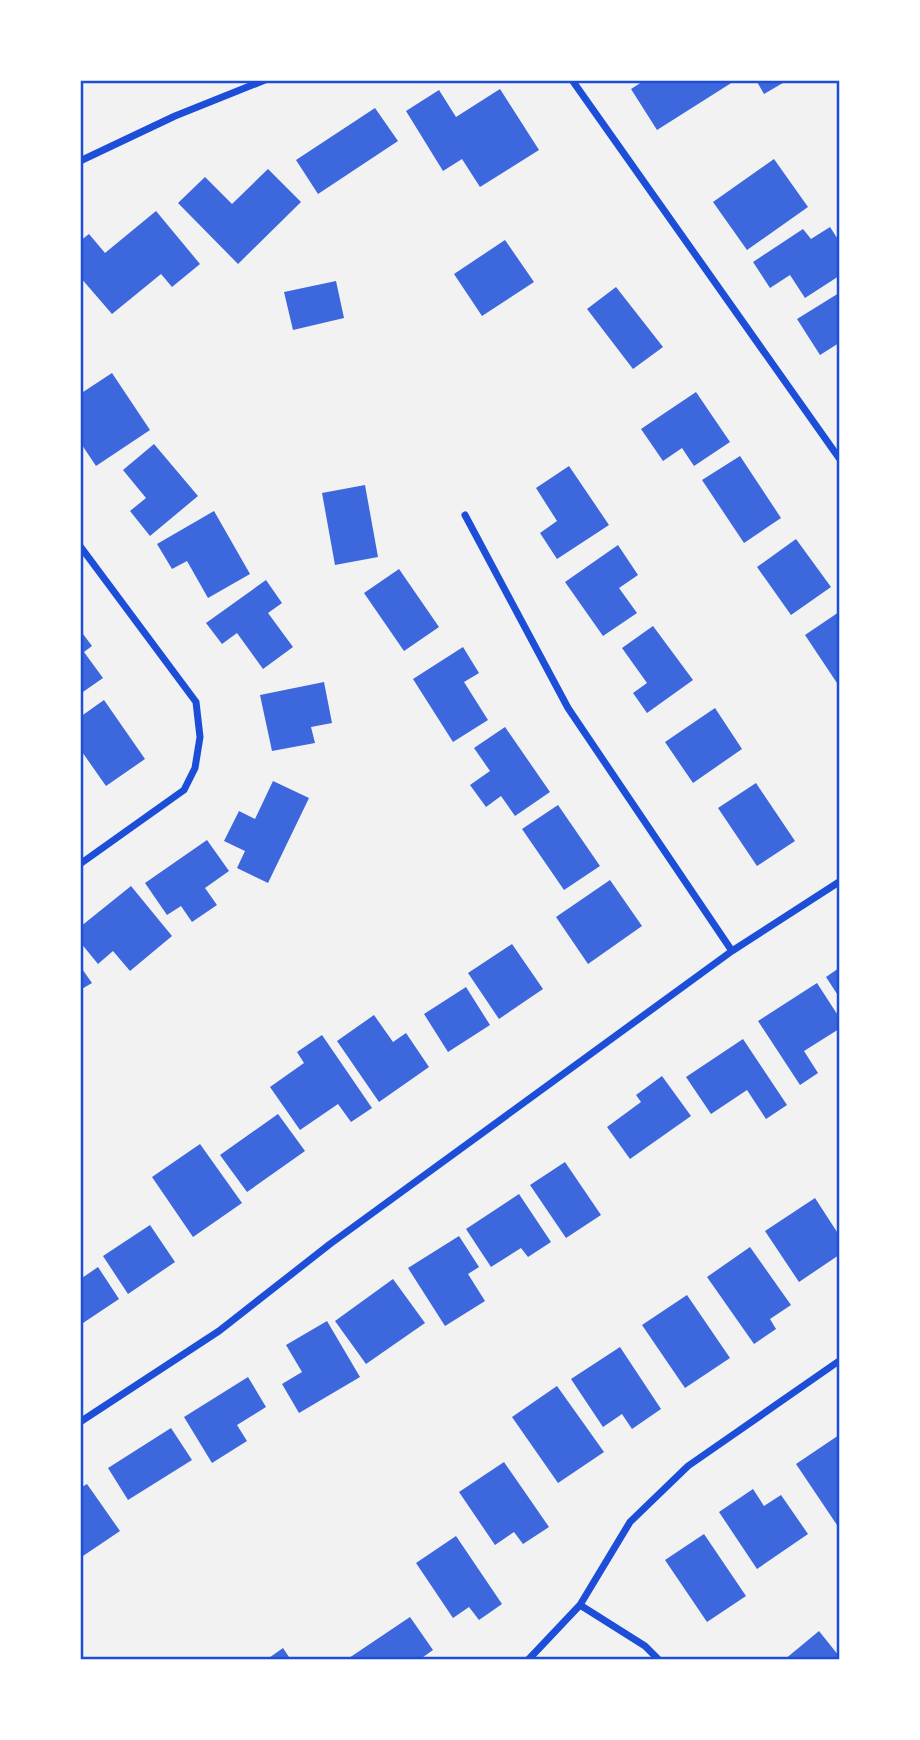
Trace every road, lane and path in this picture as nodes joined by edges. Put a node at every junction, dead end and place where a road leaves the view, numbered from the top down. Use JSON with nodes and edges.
{"nodes":[{"id":1,"x":265,"y":80,"type":"edge"},
{"id":2,"x":572,"y":80,"type":"edge"},
{"id":3,"x":80,"y":161,"type":"edge"},
{"id":4,"x":839,"y":458,"type":"edge"},
{"id":5,"x":464,"y":515,"type":"dead end"},
{"id":6,"x":80,"y":546,"type":"edge"},
{"id":7,"x":80,"y":863,"type":"edge"},
{"id":8,"x":839,"y":882,"type":"edge"},
{"id":9,"x":732,"y":951,"type":"junction"},
{"id":10,"x":839,"y":1361,"type":"edge"},
{"id":11,"x":80,"y":1422,"type":"edge"},
{"id":12,"x":580,"y":1605,"type":"junction"},
{"id":13,"x":528,"y":1660,"type":"edge"},
{"id":14,"x":659,"y":1660,"type":"edge"}],
"edges":[{"from":1,"to":3,"type":"street"},
{"from":2,"to":4,"type":"street"},
{"from":5,"to":9,"type":"street"},
{"from":6,"to":7,"type":"street"},
{"from":8,"to":9,"type":"street"},
{"from":9,"to":11,"type":"street"},
{"from":10,"to":12,"type":"street"},
{"from":12,"to":13,"type":"street"},
{"from":12,"to":14,"type":"street"}]}
